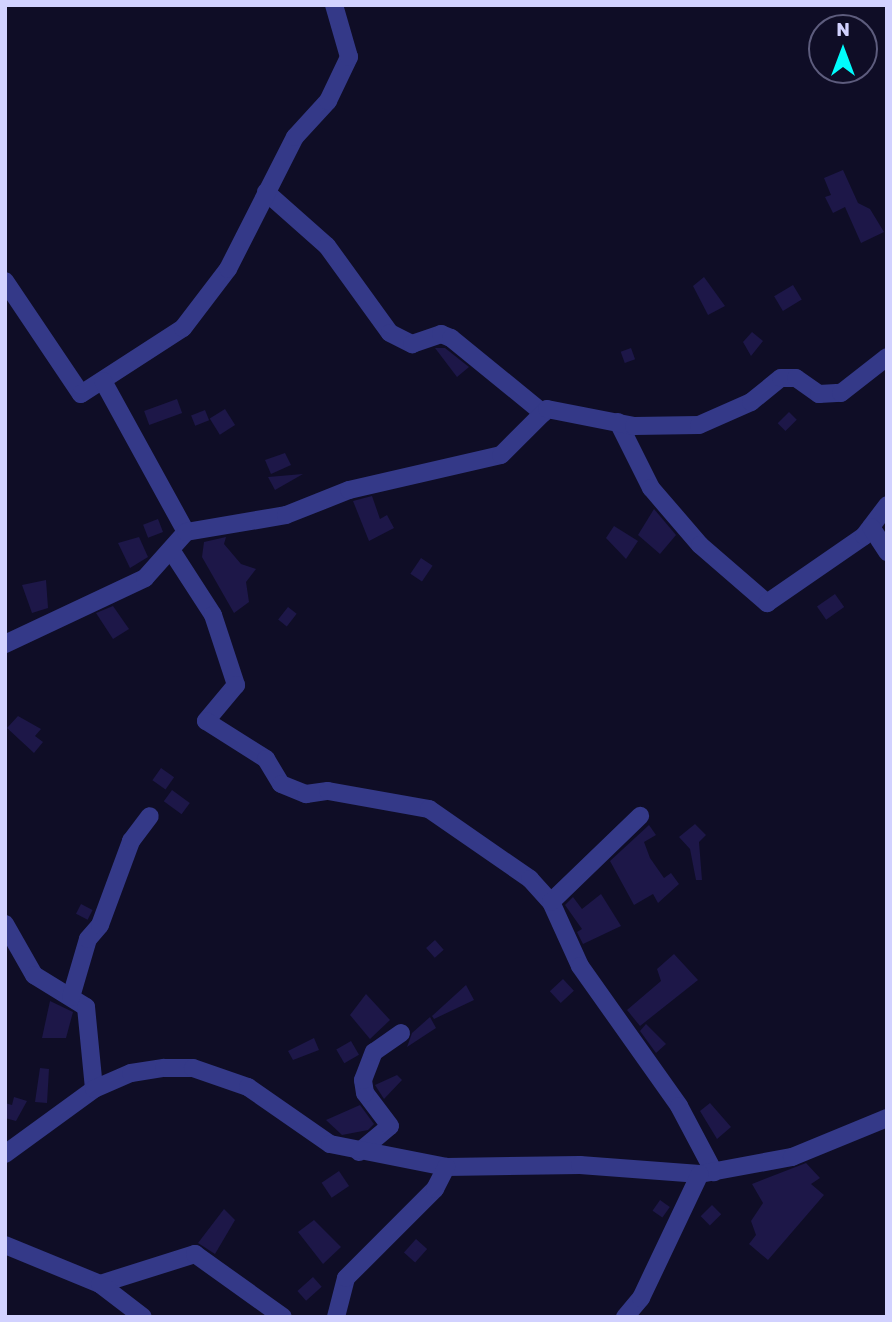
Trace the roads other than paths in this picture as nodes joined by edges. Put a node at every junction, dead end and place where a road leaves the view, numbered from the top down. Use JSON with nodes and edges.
{"nodes":[{"id":1,"x":334,"y":5,"type":"edge"},
{"id":2,"x":266,"y":192,"type":"junction"},
{"id":3,"x":5,"y":281,"type":"edge"},
{"id":4,"x":887,"y":357,"type":"edge"},
{"id":5,"x":103,"y":382,"type":"junction"},
{"id":6,"x":543,"y":413,"type":"junction"},
{"id":7,"x":618,"y":422,"type":"junction"},
{"id":8,"x":887,"y":505,"type":"edge"},
{"id":9,"x":871,"y":527,"type":"junction"},
{"id":10,"x":186,"y":532,"type":"junction"},
{"id":11,"x":171,"y":550,"type":"junction"},
{"id":12,"x":887,"y":552,"type":"edge"},
{"id":13,"x":5,"y":644,"type":"edge"},
{"id":14,"x":150,"y":816,"type":"dead end"},
{"id":15,"x":640,"y":816,"type":"dead end"},
{"id":16,"x":551,"y":902,"type":"junction"},
{"id":17,"x":5,"y":924,"type":"edge"},
{"id":18,"x":71,"y":997,"type":"junction"},
{"id":19,"x":401,"y":1033,"type":"dead end"},
{"id":20,"x":94,"y":1089,"type":"junction"},
{"id":21,"x":887,"y":1118,"type":"edge"},
{"id":22,"x":359,"y":1152,"type":"junction"},
{"id":23,"x":5,"y":1154,"type":"edge"},
{"id":24,"x":446,"y":1167,"type":"junction"},
{"id":25,"x":707,"y":1173,"type":"junction"},
{"id":26,"x":6,"y":1248,"type":"edge"},
{"id":27,"x":100,"y":1284,"type":"junction"},
{"id":28,"x":143,"y":1317,"type":"edge"},
{"id":29,"x":283,"y":1317,"type":"edge"},
{"id":30,"x":336,"y":1317,"type":"edge"},
{"id":31,"x":625,"y":1317,"type":"edge"}],
"edges":[{"from":1,"to":2,"type":"street"},
{"from":2,"to":5,"type":"street"},
{"from":2,"to":6,"type":"street"},
{"from":3,"to":5,"type":"street"},
{"from":4,"to":7,"type":"street"},
{"from":5,"to":10,"type":"street"},
{"from":6,"to":7,"type":"street"},
{"from":6,"to":10,"type":"street"},
{"from":7,"to":9,"type":"street"},
{"from":8,"to":9,"type":"street"},
{"from":9,"to":12,"type":"street"},
{"from":10,"to":11,"type":"street"},
{"from":11,"to":13,"type":"street"},
{"from":11,"to":16,"type":"street"},
{"from":14,"to":18,"type":"street"},
{"from":15,"to":16,"type":"street"},
{"from":16,"to":25,"type":"street"},
{"from":17,"to":18,"type":"street"},
{"from":18,"to":20,"type":"street"},
{"from":19,"to":22,"type":"street"},
{"from":20,"to":22,"type":"street"},
{"from":20,"to":23,"type":"street"},
{"from":21,"to":25,"type":"street"},
{"from":22,"to":24,"type":"street"},
{"from":24,"to":25,"type":"street"},
{"from":24,"to":30,"type":"street"},
{"from":25,"to":31,"type":"street"},
{"from":26,"to":27,"type":"street"},
{"from":27,"to":28,"type":"street"},
{"from":27,"to":29,"type":"street"}]}
